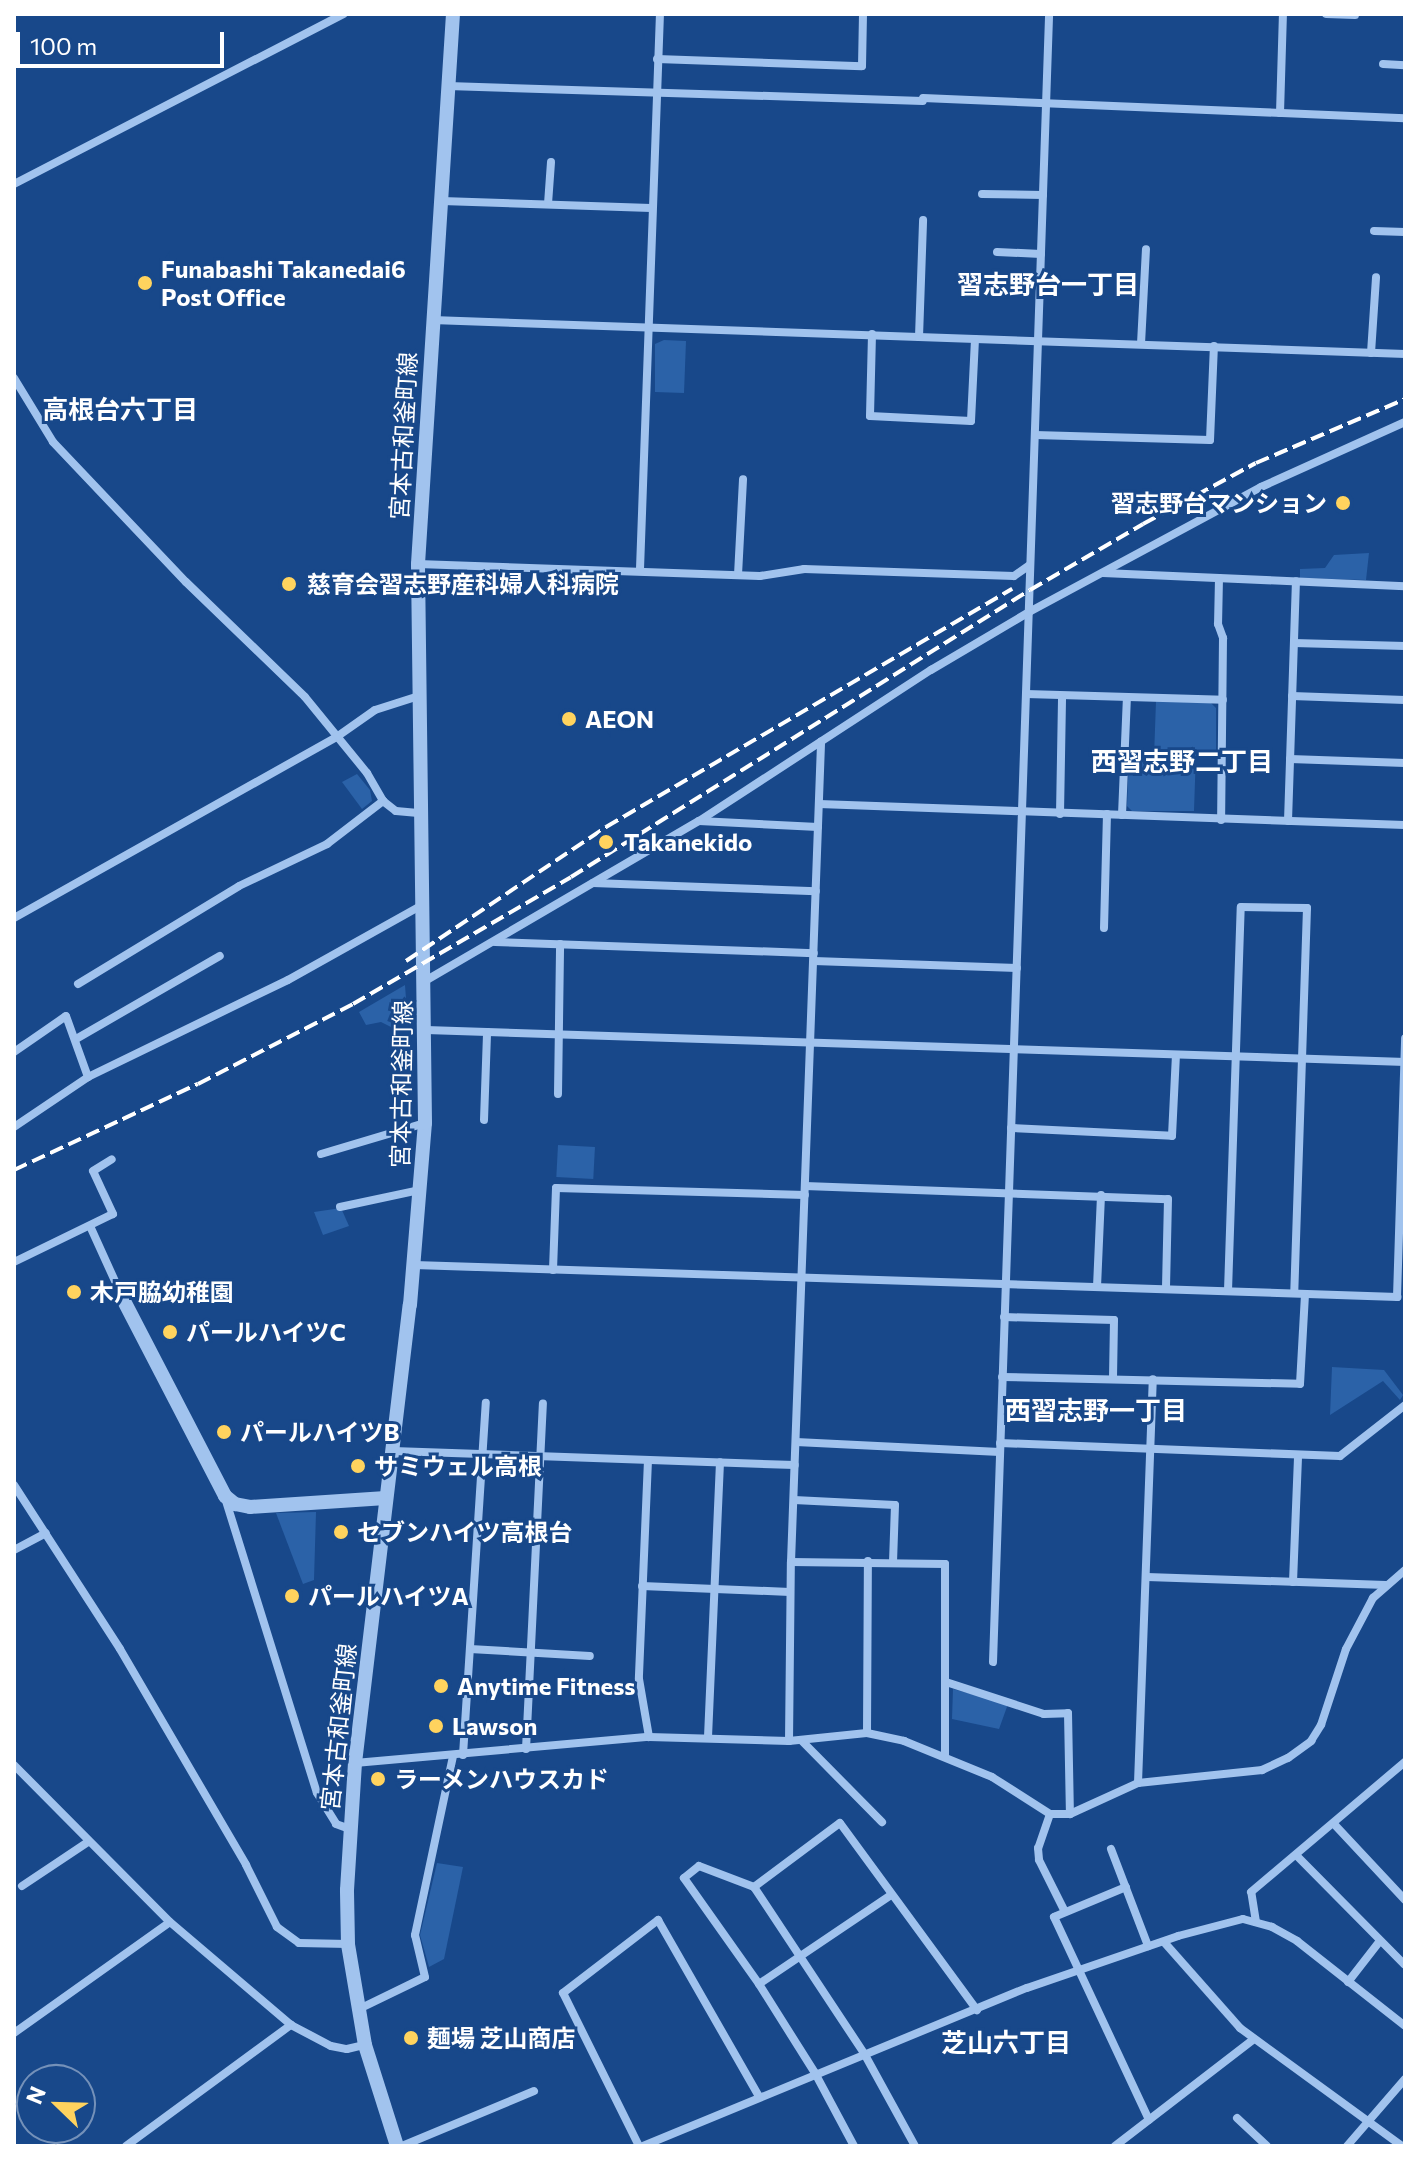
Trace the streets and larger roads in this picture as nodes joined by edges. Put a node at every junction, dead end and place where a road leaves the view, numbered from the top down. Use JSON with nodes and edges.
{"nodes":[{"id":1,"x":344,"y":14,"type":"edge"},
{"id":2,"x":453,"y":14,"type":"edge"},
{"id":3,"x":660,"y":14,"type":"edge"},
{"id":4,"x":863,"y":14,"type":"edge"},
{"id":5,"x":1049,"y":14,"type":"edge"},
{"id":6,"x":1283,"y":14,"type":"edge"},
{"id":7,"x":1326,"y":14,"type":"edge"},
{"id":8,"x":1355,"y":15,"type":"edge"},
{"id":9,"x":657,"y":59,"type":"junction"},
{"id":10,"x":1383,"y":64,"type":"dead end"},
{"id":11,"x":1405,"y":65,"type":"edge"},
{"id":12,"x":447,"y":86,"type":"junction"},
{"id":13,"x":656,"y":93,"type":"junction"},
{"id":14,"x":1046,"y":103,"type":"junction"},
{"id":15,"x":1280,"y":113,"type":"junction"},
{"id":16,"x":1405,"y":118,"type":"edge"},
{"id":17,"x":551,"y":162,"type":"dead end"},
{"id":18,"x":14,"y":184,"type":"edge"},
{"id":19,"x":982,"y":194,"type":"dead end"},
{"id":20,"x":1043,"y":195,"type":"junction"},
{"id":21,"x":442,"y":201,"type":"junction"},
{"id":22,"x":548,"y":204,"type":"junction"},
{"id":23,"x":651,"y":208,"type":"junction"},
{"id":24,"x":923,"y":220,"type":"dead end"},
{"id":25,"x":1374,"y":231,"type":"dead end"},
{"id":26,"x":1405,"y":232,"type":"edge"},
{"id":27,"x":1146,"y":249,"type":"dead end"},
{"id":28,"x":997,"y":252,"type":"dead end"},
{"id":29,"x":1041,"y":254,"type":"junction"},
{"id":30,"x":1376,"y":277,"type":"dead end"},
{"id":31,"x":432,"y":320,"type":"junction"},
{"id":32,"x":648,"y":327,"type":"junction"},
{"id":33,"x":872,"y":334,"type":"junction"},
{"id":34,"x":919,"y":337,"type":"junction"},
{"id":35,"x":975,"y":339,"type":"junction"},
{"id":36,"x":1038,"y":340,"type":"junction"},
{"id":37,"x":1141,"y":344,"type":"junction"},
{"id":38,"x":1214,"y":346,"type":"junction"},
{"id":39,"x":1371,"y":353,"type":"junction"},
{"id":40,"x":1405,"y":354,"type":"edge"},
{"id":41,"x":14,"y":378,"type":"edge"},
{"id":42,"x":1405,"y":422,"type":"edge"},
{"id":43,"x":1035,"y":435,"type":"junction"},
{"id":44,"x":743,"y":479,"type":"dead end"},
{"id":45,"x":418,"y":564,"type":"junction"},
{"id":46,"x":1030,"y":565,"type":"junction"},
{"id":47,"x":640,"y":569,"type":"junction"},
{"id":48,"x":1102,"y":573,"type":"junction"},
{"id":49,"x":738,"y":575,"type":"junction"},
{"id":50,"x":1219,"y":578,"type":"junction"},
{"id":51,"x":1296,"y":581,"type":"junction"},
{"id":52,"x":1405,"y":586,"type":"edge"},
{"id":53,"x":1029,"y":612,"type":"junction"},
{"id":54,"x":1294,"y":643,"type":"junction"},
{"id":55,"x":1405,"y":646,"type":"edge"},
{"id":56,"x":1026,"y":694,"type":"junction"},
{"id":57,"x":419,"y":696,"type":"junction"},
{"id":58,"x":1062,"y":696,"type":"junction"},
{"id":59,"x":1292,"y":696,"type":"junction"},
{"id":60,"x":1127,"y":698,"type":"junction"},
{"id":61,"x":1223,"y":700,"type":"junction"},
{"id":62,"x":1405,"y":700,"type":"edge"},
{"id":63,"x":338,"y":736,"type":"junction"},
{"id":64,"x":821,"y":742,"type":"junction"},
{"id":65,"x":1290,"y":759,"type":"junction"},
{"id":66,"x":1405,"y":763,"type":"edge"},
{"id":67,"x":383,"y":801,"type":"junction"},
{"id":68,"x":819,"y":804,"type":"junction"},
{"id":69,"x":421,"y":813,"type":"junction"},
{"id":70,"x":1022,"y":813,"type":"junction"},
{"id":71,"x":1060,"y":814,"type":"junction"},
{"id":72,"x":1107,"y":814,"type":"junction"},
{"id":73,"x":1122,"y":815,"type":"junction"},
{"id":74,"x":1221,"y":820,"type":"junction"},
{"id":75,"x":699,"y":821,"type":"junction"},
{"id":76,"x":1288,"y":821,"type":"junction"},
{"id":77,"x":1405,"y":825,"type":"edge"},
{"id":78,"x":818,"y":827,"type":"junction"},
{"id":79,"x":593,"y":883,"type":"junction"},
{"id":80,"x":816,"y":891,"type":"junction"},
{"id":81,"x":422,"y":905,"type":"junction"},
{"id":82,"x":14,"y":918,"type":"edge"},
{"id":83,"x":1104,"y":928,"type":"dead end"},
{"id":84,"x":495,"y":942,"type":"junction"},
{"id":85,"x":560,"y":944,"type":"junction"},
{"id":86,"x":220,"y":956,"type":"dead end"},
{"id":87,"x":814,"y":957,"type":"junction"},
{"id":88,"x":1017,"y":968,"type":"junction"},
{"id":89,"x":425,"y":981,"type":"junction"},
{"id":90,"x":78,"y":984,"type":"dead end"},
{"id":91,"x":426,"y":1030,"type":"junction"},
{"id":92,"x":487,"y":1032,"type":"junction"},
{"id":93,"x":559,"y":1035,"type":"junction"},
{"id":94,"x":1405,"y":1038,"type":"edge"},
{"id":95,"x":76,"y":1039,"type":"junction"},
{"id":96,"x":810,"y":1043,"type":"junction"},
{"id":97,"x":1014,"y":1049,"type":"junction"},
{"id":98,"x":14,"y":1052,"type":"edge"},
{"id":99,"x":1176,"y":1055,"type":"junction"},
{"id":100,"x":1236,"y":1057,"type":"junction"},
{"id":101,"x":1302,"y":1059,"type":"junction"},
{"id":102,"x":1405,"y":1062,"type":"edge"},
{"id":103,"x":88,"y":1077,"type":"junction"},
{"id":104,"x":558,"y":1094,"type":"dead end"},
{"id":105,"x":484,"y":1120,"type":"dead end"},
{"id":106,"x":425,"y":1123,"type":"junction"},
{"id":107,"x":14,"y":1127,"type":"edge"},
{"id":108,"x":1011,"y":1128,"type":"junction"},
{"id":109,"x":321,"y":1154,"type":"dead end"},
{"id":110,"x":112,"y":1159,"type":"dead end"},
{"id":111,"x":421,"y":1190,"type":"junction"},
{"id":112,"x":805,"y":1190,"type":"junction"},
{"id":113,"x":1009,"y":1193,"type":"junction"},
{"id":114,"x":1101,"y":1195,"type":"junction"},
{"id":115,"x":340,"y":1207,"type":"dead end"},
{"id":116,"x":90,"y":1226,"type":"junction"},
{"id":117,"x":14,"y":1262,"type":"edge"},
{"id":118,"x":414,"y":1265,"type":"junction"},
{"id":119,"x":553,"y":1270,"type":"junction"},
{"id":120,"x":1401,"y":1275,"type":"edge"},
{"id":121,"x":802,"y":1278,"type":"junction"},
{"id":122,"x":1006,"y":1284,"type":"junction"},
{"id":123,"x":1097,"y":1287,"type":"junction"},
{"id":124,"x":1166,"y":1289,"type":"junction"},
{"id":125,"x":1228,"y":1291,"type":"junction"},
{"id":126,"x":1294,"y":1293,"type":"junction"},
{"id":127,"x":1305,"y":1294,"type":"junction"},
{"id":128,"x":124,"y":1301,"type":"joint"},
{"id":129,"x":1004,"y":1317,"type":"junction"},
{"id":130,"x":1002,"y":1377,"type":"junction"},
{"id":131,"x":1113,"y":1379,"type":"junction"},
{"id":132,"x":1153,"y":1379,"type":"junction"},
{"id":133,"x":486,"y":1403,"type":"dead end"},
{"id":134,"x":543,"y":1403,"type":"dead end"},
{"id":135,"x":1405,"y":1405,"type":"edge"},
{"id":136,"x":796,"y":1442,"type":"junction"},
{"id":137,"x":1000,"y":1447,"type":"junction"},
{"id":138,"x":1152,"y":1448,"type":"junction"},
{"id":139,"x":398,"y":1451,"type":"junction"},
{"id":140,"x":483,"y":1454,"type":"junction"},
{"id":141,"x":1298,"y":1455,"type":"junction"},
{"id":142,"x":540,"y":1456,"type":"junction"},
{"id":143,"x":648,"y":1460,"type":"junction"},
{"id":144,"x":720,"y":1462,"type":"junction"},
{"id":145,"x":795,"y":1465,"type":"junction"},
{"id":146,"x":14,"y":1485,"type":"edge"},
{"id":147,"x":225,"y":1496,"type":"junction"},
{"id":148,"x":386,"y":1498,"type":"junction"},
{"id":149,"x":794,"y":1500,"type":"junction"},
{"id":150,"x":46,"y":1533,"type":"junction"},
{"id":151,"x":14,"y":1550,"type":"edge"},
{"id":152,"x":868,"y":1561,"type":"junction"},
{"id":153,"x":791,"y":1562,"type":"junction"},
{"id":154,"x":893,"y":1562,"type":"junction"},
{"id":155,"x":1405,"y":1570,"type":"edge"},
{"id":156,"x":1147,"y":1577,"type":"junction"},
{"id":157,"x":1293,"y":1582,"type":"junction"},
{"id":158,"x":1386,"y":1585,"type":"junction"},
{"id":159,"x":642,"y":1586,"type":"junction"},
{"id":160,"x":715,"y":1590,"type":"junction"},
{"id":161,"x":790,"y":1592,"type":"junction"},
{"id":162,"x":470,"y":1649,"type":"junction"},
{"id":163,"x":531,"y":1653,"type":"junction"},
{"id":164,"x":590,"y":1656,"type":"dead end"},
{"id":165,"x":993,"y":1662,"type":"dead end"},
{"id":166,"x":946,"y":1682,"type":"junction"},
{"id":167,"x":867,"y":1733,"type":"junction"},
{"id":168,"x":649,"y":1737,"type":"junction"},
{"id":169,"x":708,"y":1737,"type":"junction"},
{"id":170,"x":789,"y":1741,"type":"junction"},
{"id":171,"x":802,"y":1741,"type":"junction"},
{"id":172,"x":526,"y":1749,"type":"junction"},
{"id":173,"x":463,"y":1755,"type":"junction"},
{"id":174,"x":453,"y":1756,"type":"junction"},
{"id":175,"x":945,"y":1757,"type":"junction"},
{"id":176,"x":1405,"y":1762,"type":"edge"},
{"id":177,"x":355,"y":1763,"type":"junction"},
{"id":178,"x":14,"y":1765,"type":"edge"},
{"id":179,"x":1138,"y":1783,"type":"junction"},
{"id":180,"x":1050,"y":1814,"type":"junction"},
{"id":181,"x":1070,"y":1814,"type":"junction"},
{"id":182,"x":882,"y":1822,"type":"dead end"},
{"id":183,"x":1334,"y":1824,"type":"junction"},
{"id":184,"x":350,"y":1829,"type":"junction"},
{"id":185,"x":88,"y":1842,"type":"junction"},
{"id":186,"x":1111,"y":1849,"type":"dead end"},
{"id":187,"x":1297,"y":1856,"type":"junction"},
{"id":188,"x":22,"y":1886,"type":"dead end"},
{"id":189,"x":754,"y":1887,"type":"junction"},
{"id":190,"x":1126,"y":1887,"type":"junction"},
{"id":191,"x":891,"y":1895,"type":"junction"},
{"id":192,"x":1405,"y":1900,"type":"edge"},
{"id":193,"x":1065,"y":1912,"type":"junction"},
{"id":194,"x":170,"y":1922,"type":"junction"},
{"id":195,"x":1256,"y":1922,"type":"junction"},
{"id":196,"x":1164,"y":1942,"type":"junction"},
{"id":197,"x":1379,"y":1942,"type":"junction"},
{"id":198,"x":348,"y":1944,"type":"junction"},
{"id":199,"x":1148,"y":1946,"type":"junction"},
{"id":200,"x":800,"y":1957,"type":"junction"},
{"id":201,"x":1405,"y":1965,"type":"edge"},
{"id":202,"x":1078,"y":1969,"type":"junction"},
{"id":203,"x":1348,"y":1982,"type":"junction"},
{"id":204,"x":759,"y":1984,"type":"junction"},
{"id":205,"x":359,"y":2009,"type":"junction"},
{"id":206,"x":977,"y":2010,"type":"junction"},
{"id":207,"x":291,"y":2025,"type":"junction"},
{"id":208,"x":1405,"y":2026,"type":"edge"},
{"id":209,"x":14,"y":2033,"type":"edge"},
{"id":210,"x":1254,"y":2039,"type":"junction"},
{"id":211,"x":365,"y":2045,"type":"junction"},
{"id":212,"x":865,"y":2055,"type":"junction"},
{"id":213,"x":815,"y":2073,"type":"junction"},
{"id":214,"x":1405,"y":2079,"type":"edge"},
{"id":215,"x":534,"y":2091,"type":"dead end"},
{"id":216,"x":759,"y":2096,"type":"junction"},
{"id":217,"x":1237,"y":2118,"type":"dead end"},
{"id":218,"x":1369,"y":2119,"type":"junction"},
{"id":219,"x":1149,"y":2120,"type":"junction"},
{"id":220,"x":126,"y":2146,"type":"edge"},
{"id":221,"x":400,"y":2146,"type":"edge"},
{"id":222,"x":641,"y":2146,"type":"edge"},
{"id":223,"x":854,"y":2146,"type":"edge"},
{"id":224,"x":915,"y":2146,"type":"edge"},
{"id":225,"x":1115,"y":2146,"type":"edge"},
{"id":226,"x":1267,"y":2146,"type":"edge"},
{"id":227,"x":1347,"y":2146,"type":"edge"},
{"id":228,"x":1402,"y":2146,"type":"edge"}],
"edges":[{"from":1,"to":18,"type":"street"},
{"from":2,"to":12,"type":"street","name":"宮本古和釜町線"},
{"from":3,"to":9,"type":"street"},
{"from":4,"to":9,"type":"street"},
{"from":5,"to":14,"type":"street"},
{"from":6,"to":15,"type":"street"},
{"from":7,"to":8,"type":"street"},
{"from":9,"to":13,"type":"street"},
{"from":10,"to":11,"type":"street"},
{"from":12,"to":13,"type":"street"},
{"from":12,"to":21,"type":"street","name":"宮本古和釜町線"},
{"from":13,"to":14,"type":"street"},
{"from":13,"to":23,"type":"street"},
{"from":14,"to":15,"type":"street"},
{"from":14,"to":20,"type":"street"},
{"from":15,"to":16,"type":"street"},
{"from":17,"to":22,"type":"street"},
{"from":19,"to":20,"type":"street"},
{"from":20,"to":29,"type":"street"},
{"from":21,"to":22,"type":"street"},
{"from":21,"to":31,"type":"street","name":"宮本古和釜町線"},
{"from":22,"to":23,"type":"street"},
{"from":23,"to":32,"type":"street"},
{"from":24,"to":34,"type":"street"},
{"from":25,"to":26,"type":"street"},
{"from":27,"to":37,"type":"street"},
{"from":28,"to":29,"type":"street"},
{"from":29,"to":36,"type":"street"},
{"from":30,"to":39,"type":"street"},
{"from":31,"to":32,"type":"street"},
{"from":31,"to":45,"type":"street","name":"宮本古和釜町線"},
{"from":32,"to":33,"type":"street"},
{"from":32,"to":47,"type":"street"},
{"from":33,"to":34,"type":"street"},
{"from":33,"to":35,"type":"street"},
{"from":34,"to":35,"type":"street"},
{"from":35,"to":36,"type":"street"},
{"from":36,"to":37,"type":"street"},
{"from":36,"to":43,"type":"street"},
{"from":37,"to":38,"type":"street"},
{"from":38,"to":39,"type":"street"},
{"from":38,"to":43,"type":"street"},
{"from":39,"to":40,"type":"street"},
{"from":41,"to":63,"type":"street"},
{"from":42,"to":48,"type":"street"},
{"from":43,"to":46,"type":"street"},
{"from":44,"to":49,"type":"street"},
{"from":45,"to":47,"type":"street"},
{"from":45,"to":57,"type":"street","name":"宮本古和釜町線"},
{"from":46,"to":49,"type":"street"},
{"from":46,"to":53,"type":"street"},
{"from":47,"to":49,"type":"street"},
{"from":48,"to":50,"type":"street"},
{"from":48,"to":53,"type":"street"},
{"from":50,"to":51,"type":"street"},
{"from":50,"to":61,"type":"street"},
{"from":51,"to":52,"type":"street"},
{"from":51,"to":54,"type":"street"},
{"from":53,"to":56,"type":"street"},
{"from":53,"to":64,"type":"street"},
{"from":54,"to":55,"type":"street"},
{"from":54,"to":59,"type":"street"},
{"from":56,"to":58,"type":"street"},
{"from":56,"to":70,"type":"street"},
{"from":57,"to":63,"type":"street"},
{"from":57,"to":69,"type":"street","name":"宮本古和釜町線"},
{"from":58,"to":60,"type":"street"},
{"from":58,"to":71,"type":"street"},
{"from":59,"to":62,"type":"street"},
{"from":59,"to":65,"type":"street"},
{"from":60,"to":61,"type":"street"},
{"from":60,"to":73,"type":"street"},
{"from":61,"to":74,"type":"street"},
{"from":63,"to":67,"type":"street"},
{"from":63,"to":82,"type":"street"},
{"from":64,"to":68,"type":"street"},
{"from":64,"to":75,"type":"street"},
{"from":65,"to":66,"type":"street"},
{"from":65,"to":76,"type":"street"},
{"from":67,"to":69,"type":"street"},
{"from":67,"to":90,"type":"street"},
{"from":68,"to":70,"type":"street"},
{"from":68,"to":78,"type":"street"},
{"from":69,"to":81,"type":"street","name":"宮本古和釜町線"},
{"from":70,"to":71,"type":"street"},
{"from":70,"to":88,"type":"street"},
{"from":71,"to":72,"type":"street"},
{"from":72,"to":73,"type":"street"},
{"from":72,"to":83,"type":"street"},
{"from":73,"to":74,"type":"street"},
{"from":74,"to":76,"type":"street"},
{"from":75,"to":78,"type":"street"},
{"from":75,"to":79,"type":"street"},
{"from":76,"to":77,"type":"street"},
{"from":78,"to":80,"type":"street"},
{"from":79,"to":80,"type":"street"},
{"from":79,"to":84,"type":"street"},
{"from":80,"to":87,"type":"street"},
{"from":81,"to":89,"type":"street","name":"宮本古和釜町線"},
{"from":81,"to":103,"type":"street"},
{"from":84,"to":85,"type":"street"},
{"from":84,"to":89,"type":"street"},
{"from":85,"to":87,"type":"street"},
{"from":85,"to":93,"type":"street"},
{"from":86,"to":95,"type":"street"},
{"from":87,"to":88,"type":"street"},
{"from":87,"to":96,"type":"street"},
{"from":88,"to":97,"type":"street"},
{"from":89,"to":91,"type":"street","name":"宮本古和釜町線"},
{"from":91,"to":92,"type":"street"},
{"from":91,"to":106,"type":"street","name":"宮本古和釜町線"},
{"from":92,"to":93,"type":"street"},
{"from":92,"to":105,"type":"street"},
{"from":93,"to":96,"type":"street"},
{"from":93,"to":104,"type":"street"},
{"from":94,"to":102,"type":"street"},
{"from":95,"to":98,"type":"street"},
{"from":95,"to":103,"type":"street"},
{"from":96,"to":97,"type":"street"},
{"from":96,"to":112,"type":"street"},
{"from":97,"to":99,"type":"street"},
{"from":97,"to":108,"type":"street"},
{"from":99,"to":100,"type":"street"},
{"from":99,"to":108,"type":"street"},
{"from":100,"to":101,"type":"street"},
{"from":100,"to":101,"type":"street"},
{"from":100,"to":125,"type":"street"},
{"from":101,"to":102,"type":"street"},
{"from":101,"to":126,"type":"street"},
{"from":102,"to":120,"type":"street"},
{"from":103,"to":107,"type":"street"},
{"from":106,"to":109,"type":"street"},
{"from":106,"to":111,"type":"street","name":"宮本古和釜町線"},
{"from":108,"to":113,"type":"street"},
{"from":110,"to":116,"type":"street"},
{"from":111,"to":115,"type":"street"},
{"from":111,"to":118,"type":"street","name":"宮本古和釜町線"},
{"from":112,"to":113,"type":"street"},
{"from":112,"to":119,"type":"street"},
{"from":112,"to":121,"type":"street"},
{"from":113,"to":114,"type":"street"},
{"from":113,"to":122,"type":"street"},
{"from":114,"to":123,"type":"street"},
{"from":114,"to":124,"type":"street"},
{"from":116,"to":117,"type":"street"},
{"from":116,"to":128,"type":"street"},
{"from":118,"to":119,"type":"street"},
{"from":118,"to":139,"type":"street","name":"宮本古和釜町線"},
{"from":119,"to":121,"type":"street"},
{"from":120,"to":127,"type":"street"},
{"from":121,"to":122,"type":"street"},
{"from":121,"to":136,"type":"street"},
{"from":122,"to":123,"type":"street"},
{"from":122,"to":129,"type":"street"},
{"from":123,"to":124,"type":"street"},
{"from":124,"to":125,"type":"street"},
{"from":125,"to":126,"type":"street"},
{"from":126,"to":127,"type":"street"},
{"from":127,"to":132,"type":"street"},
{"from":128,"to":147,"type":"street"},
{"from":129,"to":130,"type":"street"},
{"from":129,"to":131,"type":"street"},
{"from":130,"to":131,"type":"street"},
{"from":130,"to":137,"type":"street"},
{"from":131,"to":132,"type":"street"},
{"from":132,"to":138,"type":"street"},
{"from":133,"to":140,"type":"street"},
{"from":134,"to":142,"type":"street"},
{"from":135,"to":141,"type":"street"},
{"from":136,"to":137,"type":"street"},
{"from":136,"to":145,"type":"street"},
{"from":137,"to":138,"type":"street"},
{"from":137,"to":165,"type":"street"},
{"from":138,"to":141,"type":"street"},
{"from":138,"to":156,"type":"street"},
{"from":139,"to":140,"type":"street"},
{"from":139,"to":148,"type":"street","name":"宮本古和釜町線"},
{"from":140,"to":142,"type":"street"},
{"from":140,"to":162,"type":"street"},
{"from":141,"to":157,"type":"street"},
{"from":142,"to":143,"type":"street"},
{"from":142,"to":163,"type":"street"},
{"from":143,"to":144,"type":"street"},
{"from":143,"to":159,"type":"street"},
{"from":144,"to":145,"type":"street"},
{"from":144,"to":160,"type":"street"},
{"from":145,"to":149,"type":"street"},
{"from":146,"to":150,"type":"street"},
{"from":147,"to":148,"type":"street"},
{"from":147,"to":184,"type":"street"},
{"from":148,"to":177,"type":"street","name":"宮本古和釜町線"},
{"from":149,"to":153,"type":"street"},
{"from":149,"to":154,"type":"street"},
{"from":150,"to":151,"type":"street"},
{"from":150,"to":198,"type":"street"},
{"from":152,"to":153,"type":"street"},
{"from":152,"to":154,"type":"street"},
{"from":152,"to":167,"type":"street"},
{"from":153,"to":161,"type":"street"},
{"from":154,"to":166,"type":"street"},
{"from":155,"to":158,"type":"street"},
{"from":156,"to":157,"type":"street"},
{"from":156,"to":179,"type":"street"},
{"from":157,"to":158,"type":"street"},
{"from":158,"to":179,"type":"street"},
{"from":159,"to":160,"type":"street"},
{"from":159,"to":168,"type":"street"},
{"from":160,"to":161,"type":"street"},
{"from":160,"to":169,"type":"street"},
{"from":161,"to":170,"type":"street"},
{"from":162,"to":163,"type":"street"},
{"from":162,"to":173,"type":"street"},
{"from":163,"to":164,"type":"street"},
{"from":163,"to":172,"type":"street"},
{"from":166,"to":175,"type":"street"},
{"from":166,"to":181,"type":"street"},
{"from":167,"to":171,"type":"street"},
{"from":167,"to":175,"type":"street"},
{"from":168,"to":169,"type":"street"},
{"from":168,"to":172,"type":"street"},
{"from":169,"to":170,"type":"street"},
{"from":170,"to":171,"type":"street"},
{"from":171,"to":182,"type":"street"},
{"from":172,"to":173,"type":"street"},
{"from":173,"to":174,"type":"street"},
{"from":174,"to":177,"type":"street"},
{"from":174,"to":205,"type":"street"},
{"from":175,"to":180,"type":"street"},
{"from":176,"to":183,"type":"street"},
{"from":177,"to":184,"type":"street","name":"宮本古和釜町線"},
{"from":178,"to":185,"type":"street"},
{"from":179,"to":181,"type":"street"},
{"from":180,"to":181,"type":"street"},
{"from":180,"to":193,"type":"street"},
{"from":183,"to":187,"type":"street"},
{"from":183,"to":192,"type":"street"},
{"from":184,"to":198,"type":"street","name":"宮本古和釜町線"},
{"from":185,"to":188,"type":"street"},
{"from":185,"to":194,"type":"street"},
{"from":186,"to":190,"type":"street"},
{"from":187,"to":195,"type":"street"},
{"from":187,"to":197,"type":"street"},
{"from":189,"to":191,"type":"street"},
{"from":189,"to":200,"type":"street"},
{"from":189,"to":204,"type":"street"},
{"from":190,"to":193,"type":"street"},
{"from":190,"to":199,"type":"street"},
{"from":191,"to":200,"type":"street"},
{"from":191,"to":206,"type":"street"},
{"from":193,"to":202,"type":"street"},
{"from":194,"to":207,"type":"street"},
{"from":194,"to":209,"type":"street"},
{"from":195,"to":196,"type":"street"},
{"from":195,"to":203,"type":"street"},
{"from":196,"to":199,"type":"street"},
{"from":196,"to":210,"type":"street"},
{"from":197,"to":201,"type":"street"},
{"from":197,"to":203,"type":"street"},
{"from":198,"to":205,"type":"street","name":"宮本古和釜町線"},
{"from":199,"to":202,"type":"street"},
{"from":200,"to":204,"type":"street"},
{"from":200,"to":212,"type":"street"},
{"from":202,"to":206,"type":"street"},
{"from":202,"to":219,"type":"street"},
{"from":203,"to":208,"type":"street"},
{"from":204,"to":213,"type":"street"},
{"from":205,"to":211,"type":"street","name":"宮本古和釜町線"},
{"from":206,"to":212,"type":"street"},
{"from":207,"to":211,"type":"street"},
{"from":207,"to":220,"type":"street"},
{"from":210,"to":218,"type":"street"},
{"from":210,"to":219,"type":"street"},
{"from":211,"to":221,"type":"street","name":"宮本古和釜町線"},
{"from":212,"to":213,"type":"street"},
{"from":212,"to":224,"type":"street"},
{"from":213,"to":216,"type":"street"},
{"from":213,"to":223,"type":"street"},
{"from":214,"to":218,"type":"street"},
{"from":215,"to":221,"type":"street"},
{"from":216,"to":222,"type":"street"},
{"from":216,"to":222,"type":"street"},
{"from":217,"to":226,"type":"street"},
{"from":218,"to":227,"type":"street"},
{"from":218,"to":228,"type":"street"},
{"from":219,"to":225,"type":"street"}]}
